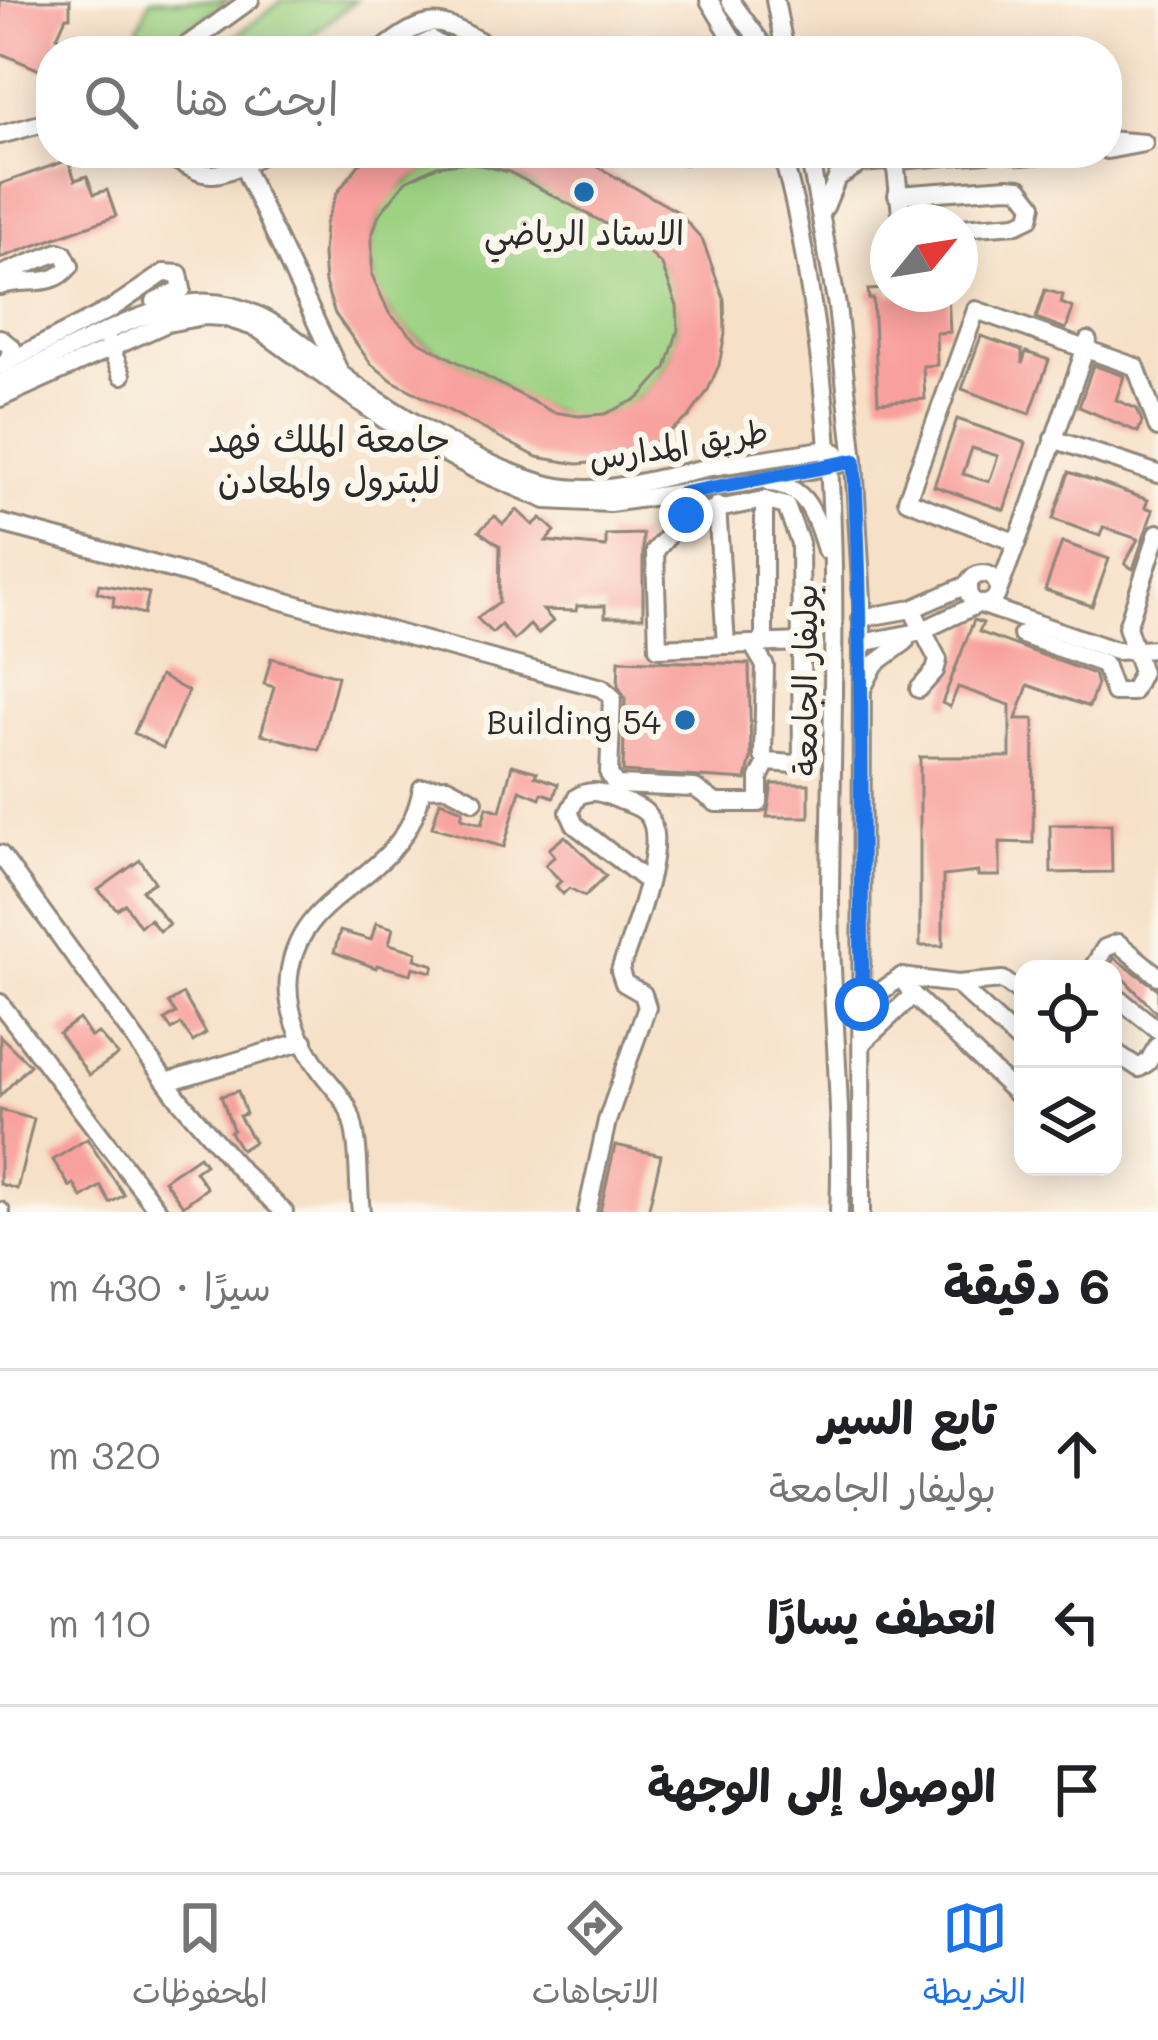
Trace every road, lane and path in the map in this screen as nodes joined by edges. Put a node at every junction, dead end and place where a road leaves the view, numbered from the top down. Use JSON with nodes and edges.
{"nodes":[{"id":1,"x":250,"y":0,"type":"edge"},
{"id":2,"x":264,"y":0,"type":"edge"},
{"id":3,"x":709,"y":0,"type":"edge"},
{"id":4,"x":730,"y":0,"type":"edge"},
{"id":5,"x":775,"y":0,"type":"edge"},
{"id":6,"x":200,"y":36,"type":"edge"},
{"id":7,"x":215,"y":36,"type":"edge"},
{"id":8,"x":400,"y":36,"type":"edge"},
{"id":9,"x":469,"y":36,"type":"edge"},
{"id":10,"x":731,"y":36,"type":"edge"},
{"id":11,"x":754,"y":36,"type":"edge"},
{"id":12,"x":782,"y":36,"type":"edge"},
{"id":13,"x":36,"y":125,"type":"edge"},
{"id":14,"x":0,"y":135,"type":"edge"},
{"id":15,"x":36,"y":135,"type":"edge"},
{"id":16,"x":0,"y":146,"type":"edge"},
{"id":17,"x":188,"y":168,"type":"edge"},
{"id":18,"x":238,"y":168,"type":"edge"},
{"id":19,"x":243,"y":168,"type":"edge"},
{"id":20,"x":785,"y":168,"type":"edge"},
{"id":21,"x":812,"y":168,"type":"edge"},
{"id":22,"x":853,"y":168,"type":"edge"},
{"id":23,"x":895,"y":168,"type":"edge"},
{"id":24,"x":897,"y":195,"type":"junction"},
{"id":25,"x":899,"y":204,"type":"edge"},
{"id":26,"x":823,"y":214,"type":"junction"},
{"id":27,"x":978,"y":227,"type":"edge"},
{"id":28,"x":0,"y":275,"type":"edge"},
{"id":29,"x":0,"y":286,"type":"edge"},
{"id":30,"x":112,"y":337,"type":"junction"},
{"id":31,"x":0,"y":338,"type":"edge"},
{"id":32,"x":1087,"y":344,"type":"junction"},
{"id":33,"x":3,"y":365,"type":"edge"},
{"id":34,"x":122,"y":375,"type":"dead end"},
{"id":35,"x":341,"y":375,"type":"junction"},
{"id":36,"x":0,"y":383,"type":"edge"},
{"id":37,"x":0,"y":398,"type":"edge"},
{"id":38,"x":1158,"y":428,"type":"edge"},
{"id":39,"x":1053,"y":439,"type":"junction"},
{"id":40,"x":829,"y":459,"type":"junction"},
{"id":41,"x":854,"y":461,"type":"junction"},
{"id":42,"x":1158,"y":474,"type":"edge"},
{"id":43,"x":752,"y":482,"type":"junction"},
{"id":44,"x":680,"y":485,"type":"junction"},
{"id":45,"x":764,"y":500,"type":"junction"},
{"id":46,"x":717,"y":506,"type":"junction"},
{"id":47,"x":686,"y":515,"type":"junction"},
{"id":48,"x":0,"y":523,"type":"edge"},
{"id":49,"x":1158,"y":533,"type":"edge"},
{"id":50,"x":1017,"y":543,"type":"junction"},
{"id":51,"x":833,"y":574,"type":"junction"},
{"id":52,"x":993,"y":582,"type":"junction"},
{"id":53,"x":969,"y":584,"type":"junction"},
{"id":54,"x":861,"y":586,"type":"junction"},
{"id":55,"x":981,"y":604,"type":"junction"},
{"id":56,"x":906,"y":611,"type":"junction"},
{"id":57,"x":861,"y":618,"type":"junction"},
{"id":58,"x":921,"y":631,"type":"junction"},
{"id":59,"x":1022,"y":635,"type":"dead end"},
{"id":60,"x":802,"y":642,"type":"junction"},
{"id":61,"x":861,"y":643,"type":"junction"},
{"id":62,"x":758,"y":644,"type":"junction"},
{"id":63,"x":726,"y":645,"type":"junction"},
{"id":64,"x":1158,"y":648,"type":"edge"},
{"id":65,"x":1138,"y":656,"type":"junction"},
{"id":66,"x":919,"y":688,"type":"dead end"},
{"id":67,"x":860,"y":706,"type":"junction"},
{"id":68,"x":767,"y":762,"type":"junction"},
{"id":69,"x":474,"y":801,"type":"dead end"},
{"id":70,"x":0,"y":854,"type":"edge"},
{"id":71,"x":647,"y":880,"type":"junction"},
{"id":72,"x":830,"y":900,"type":"junction"},
{"id":73,"x":1098,"y":960,"type":"edge"},
{"id":74,"x":902,"y":976,"type":"junction"},
{"id":75,"x":1158,"y":976,"type":"edge"},
{"id":76,"x":957,"y":984,"type":"junction"},
{"id":77,"x":1014,"y":988,"type":"edge"},
{"id":78,"x":913,"y":995,"type":"junction"},
{"id":79,"x":869,"y":1000,"type":"junction"},
{"id":80,"x":1122,"y":1001,"type":"edge"},
{"id":81,"x":0,"y":1003,"type":"edge"},
{"id":82,"x":888,"y":1016,"type":"junction"},
{"id":83,"x":1158,"y":1030,"type":"edge"},
{"id":84,"x":1014,"y":1037,"type":"edge"},
{"id":85,"x":304,"y":1041,"type":"junction"},
{"id":86,"x":863,"y":1042,"type":"junction"},
{"id":87,"x":1158,"y":1045,"type":"edge"},
{"id":88,"x":1122,"y":1057,"type":"edge"},
{"id":89,"x":166,"y":1082,"type":"junction"},
{"id":90,"x":1014,"y":1091,"type":"edge"},
{"id":91,"x":355,"y":1208,"type":"edge"},
{"id":92,"x":159,"y":1212,"type":"edge"},
{"id":93,"x":284,"y":1212,"type":"edge"},
{"id":94,"x":587,"y":1212,"type":"edge"},
{"id":95,"x":827,"y":1212,"type":"edge"},
{"id":96,"x":838,"y":1212,"type":"edge"},
{"id":97,"x":861,"y":1212,"type":"edge"}],
"edges":[{"from":1,"to":6,"type":"street"},
{"from":2,"to":7,"type":"street"},
{"from":3,"to":10,"type":"street"},
{"from":4,"to":11,"type":"street"},
{"from":5,"to":12,"type":"street"},
{"from":8,"to":9,"type":"street"},
{"from":13,"to":14,"type":"street"},
{"from":15,"to":16,"type":"street"},
{"from":17,"to":18,"type":"street"},
{"from":19,"to":35,"type":"street"},
{"from":20,"to":40,"type":"street","name":"بوليفار الجامعة"},
{"from":21,"to":26,"type":"street","name":"بوليفار الجامعة"},
{"from":22,"to":26,"type":"street"},
{"from":23,"to":24,"type":"street"},
{"from":24,"to":25,"type":"street"},
{"from":24,"to":27,"type":"street"},
{"from":26,"to":41,"type":"street","name":"بوليفار الجامعة"},
{"from":28,"to":29,"type":"street"},
{"from":30,"to":33,"type":"street"},
{"from":30,"to":34,"type":"street"},
{"from":30,"to":35,"type":"street","name":"طريق المدارس"},
{"from":30,"to":36,"type":"street","name":"طريق المدارس"},
{"from":30,"to":37,"type":"street"},
{"from":30,"to":44,"type":"street"},
{"from":31,"to":33,"type":"street"},
{"from":32,"to":38,"type":"street"},
{"from":32,"to":39,"type":"street"},
{"from":32,"to":50,"type":"street"},
{"from":35,"to":44,"type":"street","name":"طريق المدارس"},
{"from":39,"to":42,"type":"street"},
{"from":39,"to":50,"type":"street"},
{"from":40,"to":41,"type":"street"},
{"from":40,"to":43,"type":"street"},
{"from":40,"to":44,"type":"street","name":"طريق المدارس"},
{"from":40,"to":51,"type":"street","name":"بوليفار الجامعة"},
{"from":41,"to":54,"type":"street","name":"بوليفار الجامعة"},
{"from":43,"to":44,"type":"street"},
{"from":43,"to":51,"type":"street"},
{"from":44,"to":47,"type":"street"},
{"from":45,"to":46,"type":"street"},
{"from":45,"to":60,"type":"street"},
{"from":45,"to":62,"type":"street"},
{"from":46,"to":47,"type":"street"},
{"from":46,"to":63,"type":"street"},
{"from":47,"to":63,"type":"street"},
{"from":48,"to":68,"type":"street"},
{"from":49,"to":65,"type":"street"},
{"from":50,"to":52,"type":"street"},
{"from":51,"to":72,"type":"street","name":"بوليفار الجامعة"},
{"from":52,"to":53,"type":"street"},
{"from":52,"to":55,"type":"street"},
{"from":53,"to":55,"type":"street"},
{"from":53,"to":56,"type":"street"},
{"from":54,"to":56,"type":"street"},
{"from":54,"to":57,"type":"street","name":"بوليفار الجامعة"},
{"from":55,"to":58,"type":"street"},
{"from":55,"to":65,"type":"street"},
{"from":56,"to":57,"type":"street"},
{"from":56,"to":58,"type":"street"},
{"from":57,"to":61,"type":"street","name":"بوليفار الجامعة"},
{"from":58,"to":61,"type":"street"},
{"from":58,"to":66,"type":"street"},
{"from":58,"to":67,"type":"street"},
{"from":59,"to":65,"type":"street"},
{"from":60,"to":62,"type":"street"},
{"from":60,"to":68,"type":"street"},
{"from":61,"to":67,"type":"street","name":"بوليفار الجامعة"},
{"from":62,"to":63,"type":"street"},
{"from":62,"to":68,"type":"street"},
{"from":64,"to":65,"type":"street"},
{"from":67,"to":79,"type":"street","name":"بوليفار الجامعة"},
{"from":69,"to":85,"type":"street"},
{"from":70,"to":89,"type":"street"},
{"from":71,"to":71,"type":"street"},
{"from":71,"to":94,"type":"street"},
{"from":72,"to":95,"type":"street"},
{"from":72,"to":96,"type":"street","name":"بوليفار الجامعة"},
{"from":73,"to":75,"type":"street"},
{"from":74,"to":76,"type":"street"},
{"from":74,"to":78,"type":"street"},
{"from":74,"to":79,"type":"street"},
{"from":76,"to":77,"type":"street"},
{"from":76,"to":84,"type":"street"},
{"from":78,"to":82,"type":"street"},
{"from":78,"to":90,"type":"street"},
{"from":79,"to":82,"type":"street"},
{"from":79,"to":86,"type":"street","name":"بوليفار الجامعة"},
{"from":80,"to":83,"type":"street"},
{"from":81,"to":92,"type":"street"},
{"from":82,"to":86,"type":"street"},
{"from":85,"to":89,"type":"street"},
{"from":85,"to":91,"type":"street"},
{"from":86,"to":97,"type":"street","name":"بوليفار الجامعة"},
{"from":87,"to":88,"type":"street"},
{"from":89,"to":93,"type":"street"}]}
